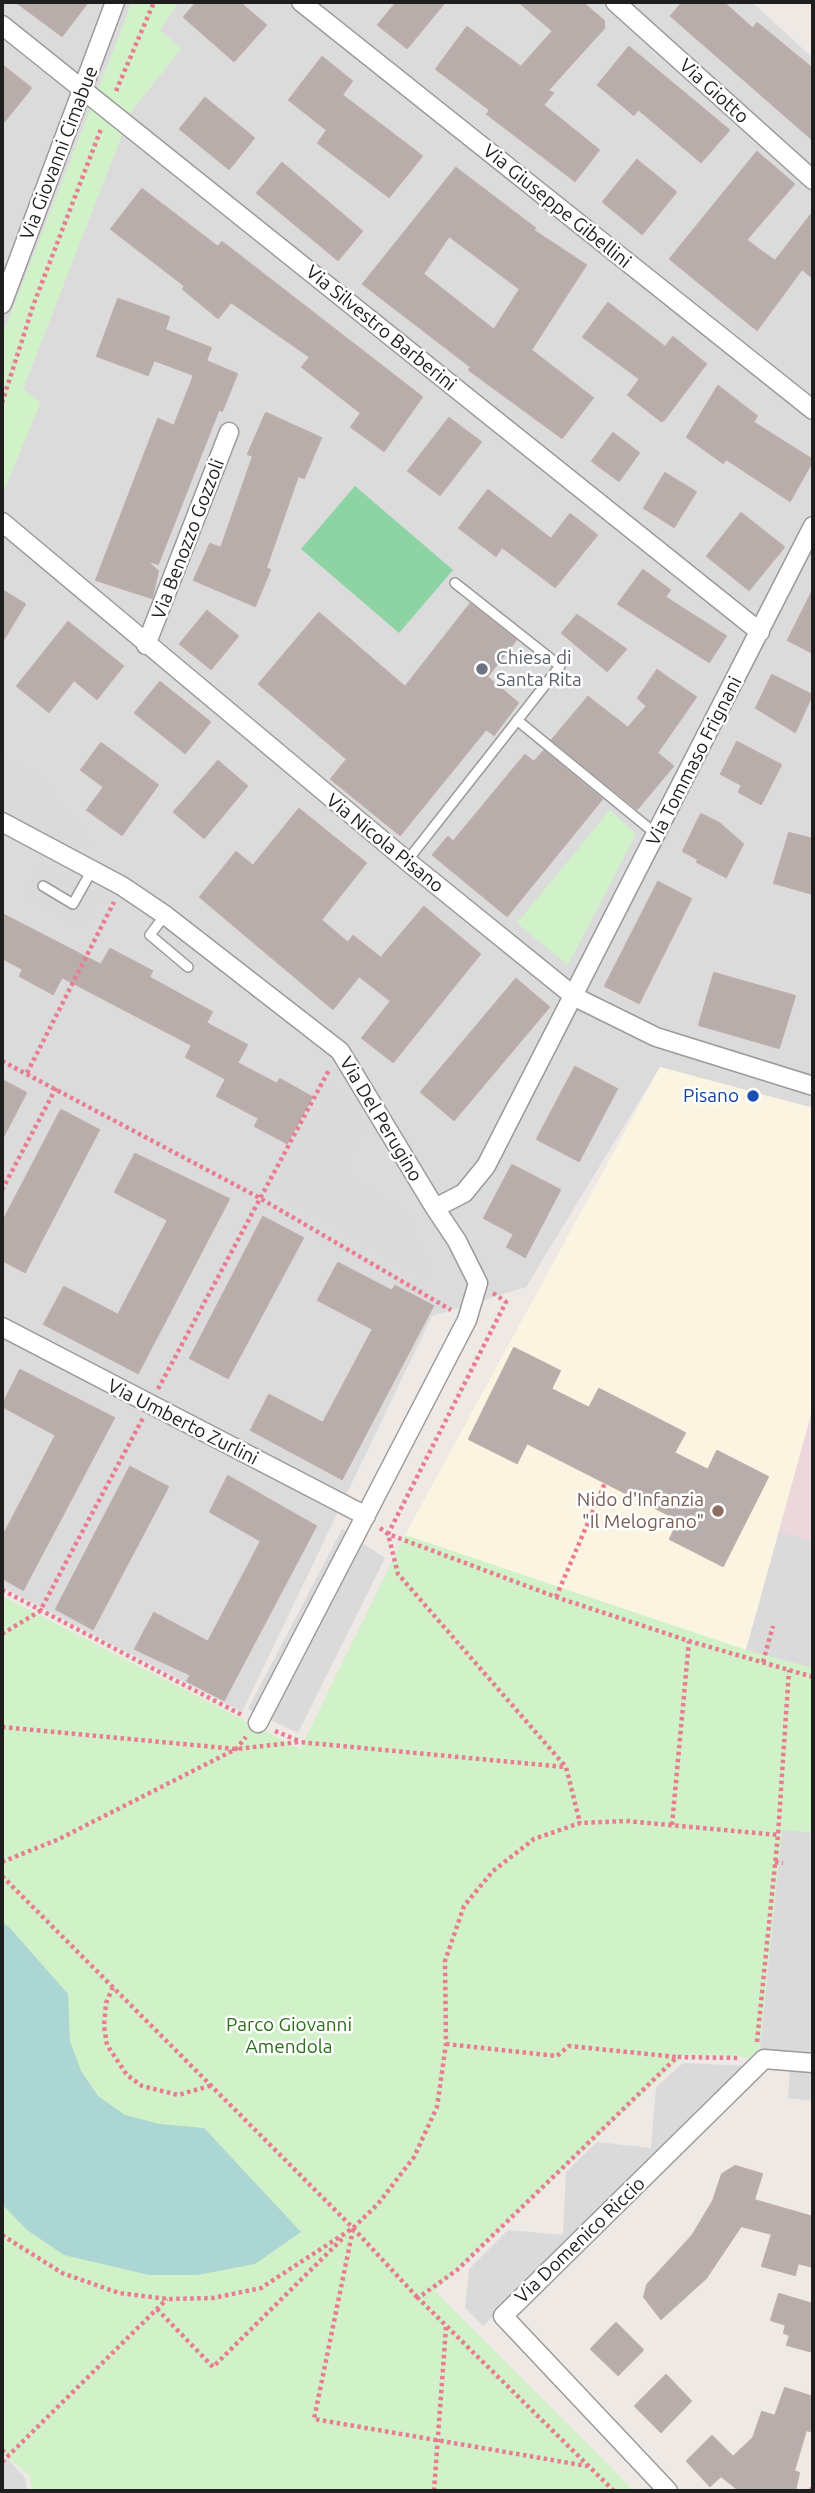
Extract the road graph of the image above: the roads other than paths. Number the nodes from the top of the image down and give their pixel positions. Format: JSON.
{"nodes":[{"id":1,"x":115,"y":2,"type":"edge"},
{"id":2,"x":301,"y":2,"type":"edge"},
{"id":3,"x":615,"y":2,"type":"edge"},
{"id":4,"x":2,"y":25,"type":"edge"},
{"id":5,"x":83,"y":89,"type":"junction"},
{"id":6,"x":813,"y":180,"type":"edge"},
{"id":7,"x":2,"y":304,"type":"edge"},
{"id":8,"x":813,"y":410,"type":"edge"},
{"id":9,"x":229,"y":432,"type":"dead end"},
{"id":10,"x":2,"y":522,"type":"edge"},
{"id":11,"x":813,"y":526,"type":"edge"},
{"id":12,"x":455,"y":583,"type":"dead end"},
{"id":13,"x":760,"y":632,"type":"junction"},
{"id":14,"x":146,"y":645,"type":"junction"},
{"id":15,"x":517,"y":720,"type":"junction"},
{"id":16,"x":2,"y":822,"type":"edge"},
{"id":17,"x":657,"y":835,"type":"junction"},
{"id":18,"x":407,"y":861,"type":"junction"},
{"id":19,"x":92,"y":870,"type":"junction"},
{"id":20,"x":43,"y":886,"type":"dead end"},
{"id":21,"x":165,"y":915,"type":"junction"},
{"id":22,"x":188,"y":967,"type":"dead end"},
{"id":23,"x":575,"y":997,"type":"junction"},
{"id":24,"x":813,"y":1086,"type":"edge"},
{"id":25,"x":435,"y":1208,"type":"junction"},
{"id":26,"x":2,"y":1327,"type":"edge"},
{"id":27,"x":366,"y":1516,"type":"junction"},
{"id":28,"x":258,"y":1723,"type":"road end"},
{"id":29,"x":813,"y":2063,"type":"edge"},
{"id":30,"x":668,"y":2491,"type":"edge"}],
"edges":[{"from":1,"to":5,"type":"street","name":"Via Giovanni Cimabue"},
{"from":2,"to":8,"type":"street","name":"Via Giuseppe Gibellini"},
{"from":3,"to":6,"type":"street","name":"Via Giotto"},
{"from":4,"to":5,"type":"street","name":"Via Silvestro Barberini"},
{"from":5,"to":7,"type":"street","name":"Via Giovanni Cimabue"},
{"from":5,"to":13,"type":"street","name":"Via Silvestro Barberini"},
{"from":9,"to":14,"type":"street","name":"Via Benozzo Gozzoli"},
{"from":10,"to":14,"type":"street","name":"Via Nicola Pisano"},
{"from":11,"to":13,"type":"street","name":"Via Tommaso Frignani"},
{"from":12,"to":15,"type":"lane"},
{"from":13,"to":17,"type":"street","name":"Via Tommaso Frignani"},
{"from":14,"to":18,"type":"street","name":"Via Nicola Pisano"},
{"from":15,"to":17,"type":"lane"},
{"from":15,"to":18,"type":"lane"},
{"from":16,"to":19,"type":"street","name":"Via Del Perugino"},
{"from":17,"to":23,"type":"street","name":"Via Tommaso Frignani"},
{"from":18,"to":23,"type":"street","name":"Via Nicola Pisano"},
{"from":19,"to":20,"type":"lane"},
{"from":19,"to":21,"type":"street","name":"Via Del Perugino"},
{"from":21,"to":22,"type":"lane"},
{"from":21,"to":25,"type":"street","name":"Via Del Perugino"},
{"from":23,"to":24,"type":"street","name":"Via Nicola Pisano"},
{"from":23,"to":25,"type":"street"},
{"from":25,"to":27,"type":"street"},
{"from":26,"to":27,"type":"street","name":"Via Umberto Zurlini"},
{"from":27,"to":28,"type":"street"},
{"from":29,"to":30,"type":"street","name":"Via Domenico Riccio"}]}
